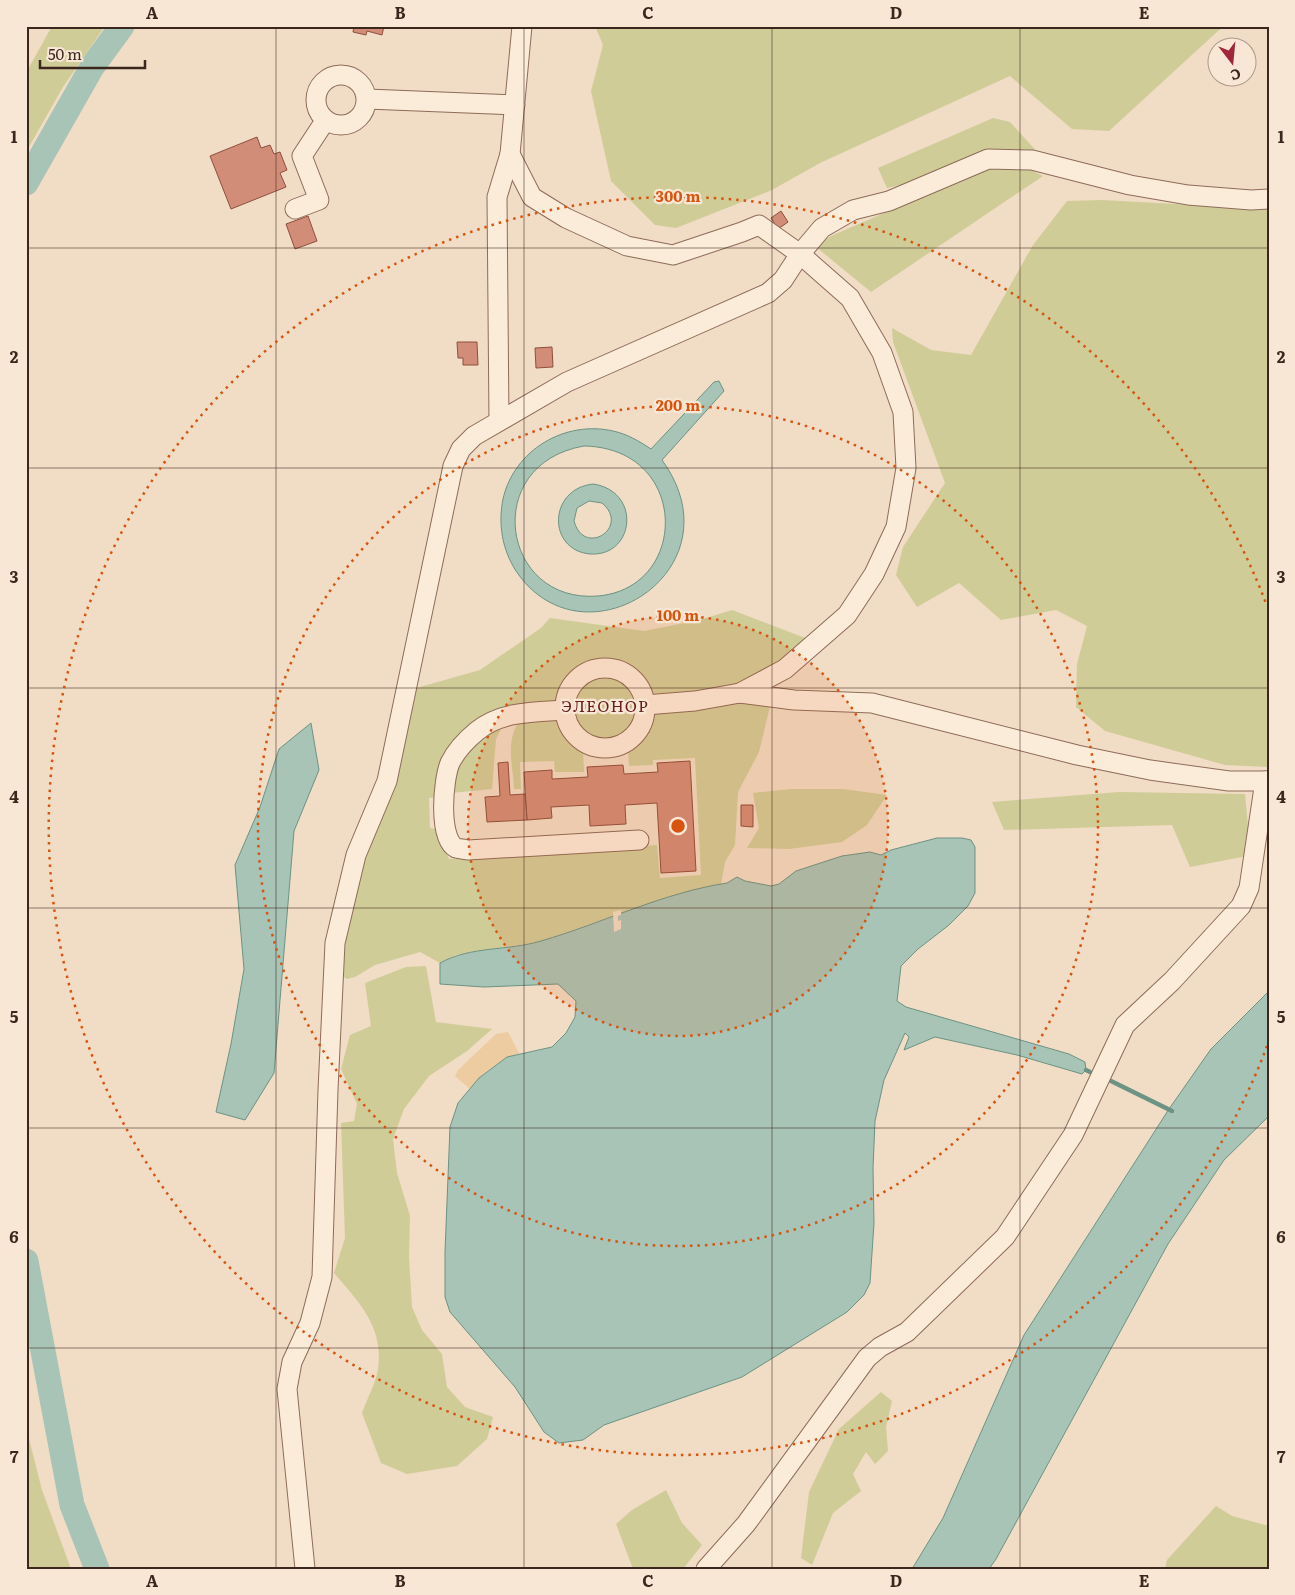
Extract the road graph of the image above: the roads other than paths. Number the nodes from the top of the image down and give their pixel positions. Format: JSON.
{"nodes":[{"id":1,"x":522,"y":26,"type":"edge"},
{"id":2,"x":367,"y":99,"type":"junction"},
{"id":3,"x":515,"y":106,"type":"junction"},
{"id":4,"x":325,"y":121,"type":"junction"},
{"id":5,"x":510,"y":154,"type":"junction"},
{"id":6,"x":1269,"y":199,"type":"edge"},
{"id":7,"x":295,"y":209,"type":"dead end"},
{"id":8,"x":800,"y":254,"type":"junction"},
{"id":9,"x":499,"y":421,"type":"junction"},
{"id":10,"x":740,"y":693,"type":"junction"},
{"id":11,"x":646,"y":705,"type":"junction"},
{"id":12,"x":565,"y":710,"type":"junction"},
{"id":13,"x":1267,"y":781,"type":"edge"},
{"id":14,"x":639,"y":840,"type":"dead end"},
{"id":15,"x":305,"y":1569,"type":"edge"},
{"id":16,"x":706,"y":1569,"type":"edge"}],
"edges":[{"from":1,"to":3,"type":"street"},
{"from":2,"to":3,"type":"street"},
{"from":2,"to":4,"type":"street"},
{"from":2,"to":4,"type":"street"},
{"from":3,"to":5,"type":"street"},
{"from":4,"to":7,"type":"street"},
{"from":5,"to":8,"type":"street"},
{"from":5,"to":9,"type":"street"},
{"from":6,"to":8,"type":"street"},
{"from":8,"to":9,"type":"street"},
{"from":8,"to":10,"type":"street"},
{"from":9,"to":15,"type":"street"},
{"from":10,"to":11,"type":"street"},
{"from":10,"to":13,"type":"street"},
{"from":11,"to":12,"type":"street"},
{"from":11,"to":12,"type":"street"},
{"from":12,"to":14,"type":"street"},
{"from":13,"to":16,"type":"street"}]}
